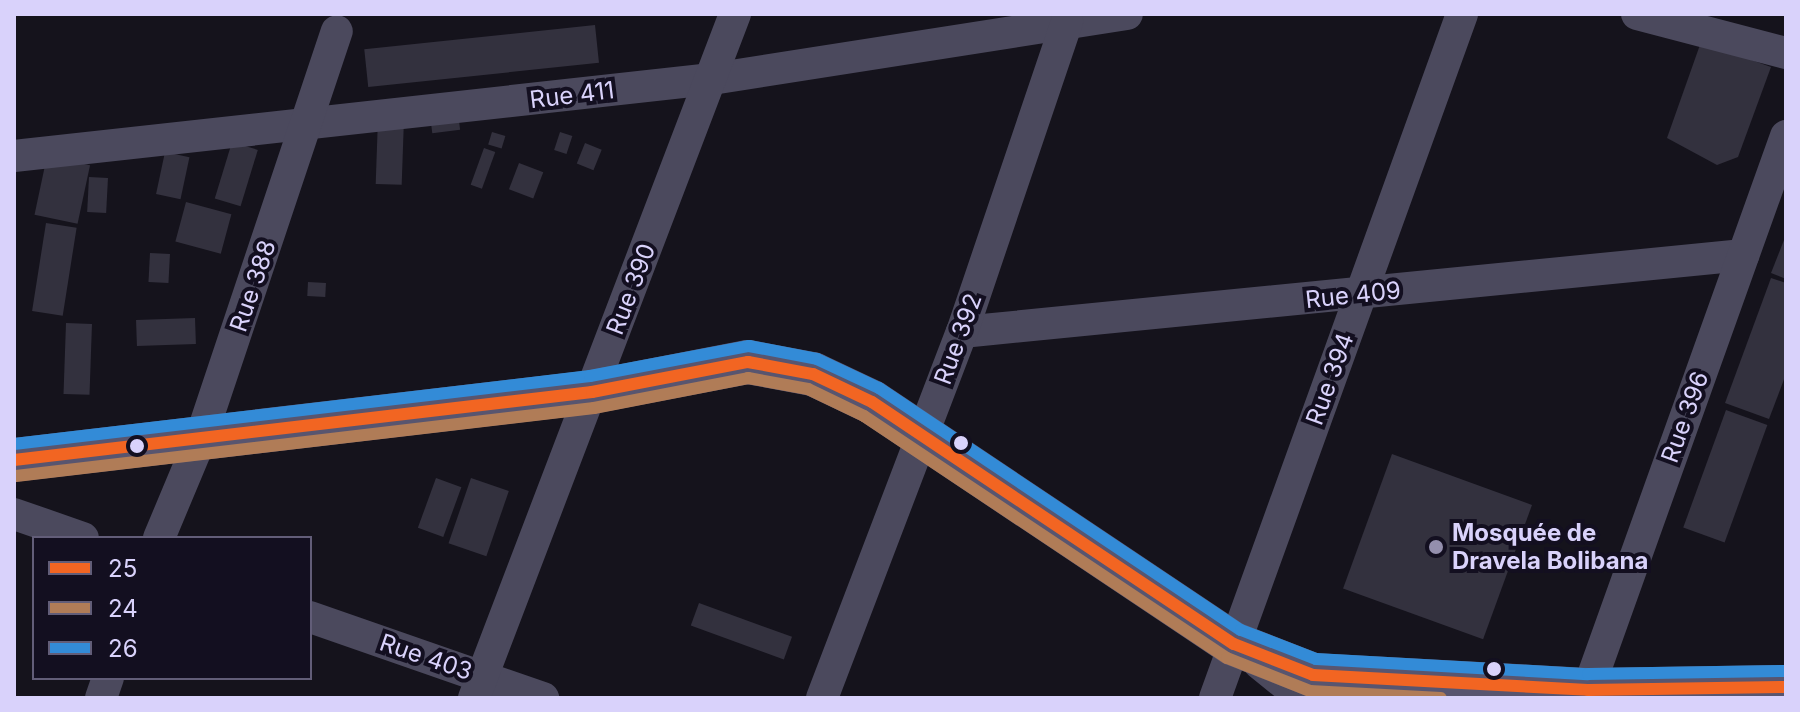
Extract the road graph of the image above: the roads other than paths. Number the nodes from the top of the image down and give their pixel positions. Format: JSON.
{"nodes":[{"id":1,"x":735,"y":14,"type":"edge"},
{"id":2,"x":1127,"y":14,"type":"edge"},
{"id":3,"x":1462,"y":14,"type":"edge"},
{"id":4,"x":1637,"y":14,"type":"edge"},
{"id":5,"x":1067,"y":21,"type":"junction"},
{"id":6,"x":337,"y":31,"type":"dead end"},
{"id":7,"x":1786,"y":53,"type":"edge"},
{"id":8,"x":712,"y":79,"type":"junction"},
{"id":9,"x":308,"y":126,"type":"junction"},
{"id":10,"x":1786,"y":136,"type":"edge"},
{"id":11,"x":14,"y":156,"type":"edge"},
{"id":12,"x":1743,"y":255,"type":"junction"},
{"id":13,"x":1361,"y":294,"type":"junction"},
{"id":14,"x":962,"y":332,"type":"junction"},
{"id":15,"x":592,"y":392,"type":"junction"},
{"id":16,"x":921,"y":437,"type":"junction"},
{"id":17,"x":200,"y":440,"type":"junction"},
{"id":18,"x":14,"y":460,"type":"edge"},
{"id":19,"x":14,"y":514,"type":"edge"},
{"id":20,"x":77,"y":536,"type":"edge"},
{"id":21,"x":160,"y":536,"type":"edge"},
{"id":22,"x":312,"y":618,"type":"edge"},
{"id":23,"x":1234,"y":644,"type":"junction"},
{"id":24,"x":478,"y":687,"type":"edge"},
{"id":25,"x":1786,"y":687,"type":"edge"},
{"id":26,"x":1586,"y":694,"type":"edge"},
{"id":27,"x":543,"y":698,"type":"edge"},
{"id":28,"x":822,"y":698,"type":"edge"},
{"id":29,"x":1215,"y":698,"type":"edge"},
{"id":30,"x":1302,"y":698,"type":"edge"}],
"edges":[{"from":1,"to":8,"type":"street","name":"Rue 390"},
{"from":2,"to":5,"type":"street","name":"Rue 411"},
{"from":3,"to":13,"type":"street","name":"Rue 394"},
{"from":4,"to":7,"type":"street"},
{"from":5,"to":8,"type":"street","name":"Rue 411"},
{"from":5,"to":14,"type":"street","name":"Rue 392"},
{"from":6,"to":9,"type":"street","name":"Rue 388"},
{"from":8,"to":9,"type":"street","name":"Rue 411"},
{"from":8,"to":15,"type":"street","name":"Rue 390"},
{"from":9,"to":11,"type":"street","name":"Rue 411"},
{"from":9,"to":17,"type":"street","name":"Rue 388"},
{"from":10,"to":12,"type":"street","name":"Rue 396"},
{"from":12,"to":13,"type":"street","name":"Rue 409"},
{"from":12,"to":26,"type":"street","name":"Rue 396"},
{"from":13,"to":14,"type":"street","name":"Rue 409"},
{"from":13,"to":23,"type":"street","name":"Rue 394"},
{"from":14,"to":16,"type":"street","name":"Rue 392"},
{"from":15,"to":16,"type":"main road"},
{"from":15,"to":17,"type":"main road"},
{"from":15,"to":24,"type":"street","name":"Rue 390"},
{"from":16,"to":23,"type":"main road"},
{"from":16,"to":28,"type":"street","name":"Rue 392"},
{"from":17,"to":18,"type":"main road"},
{"from":17,"to":21,"type":"street","name":"Rue 388"},
{"from":19,"to":20,"type":"street"},
{"from":22,"to":24,"type":"street","name":"Rue 403"},
{"from":23,"to":26,"type":"main road"},
{"from":23,"to":29,"type":"street","name":"Rue 394"},
{"from":23,"to":30,"type":"street"},
{"from":24,"to":27,"type":"street","name":"Rue 403"},
{"from":25,"to":26,"type":"main road"}]}
